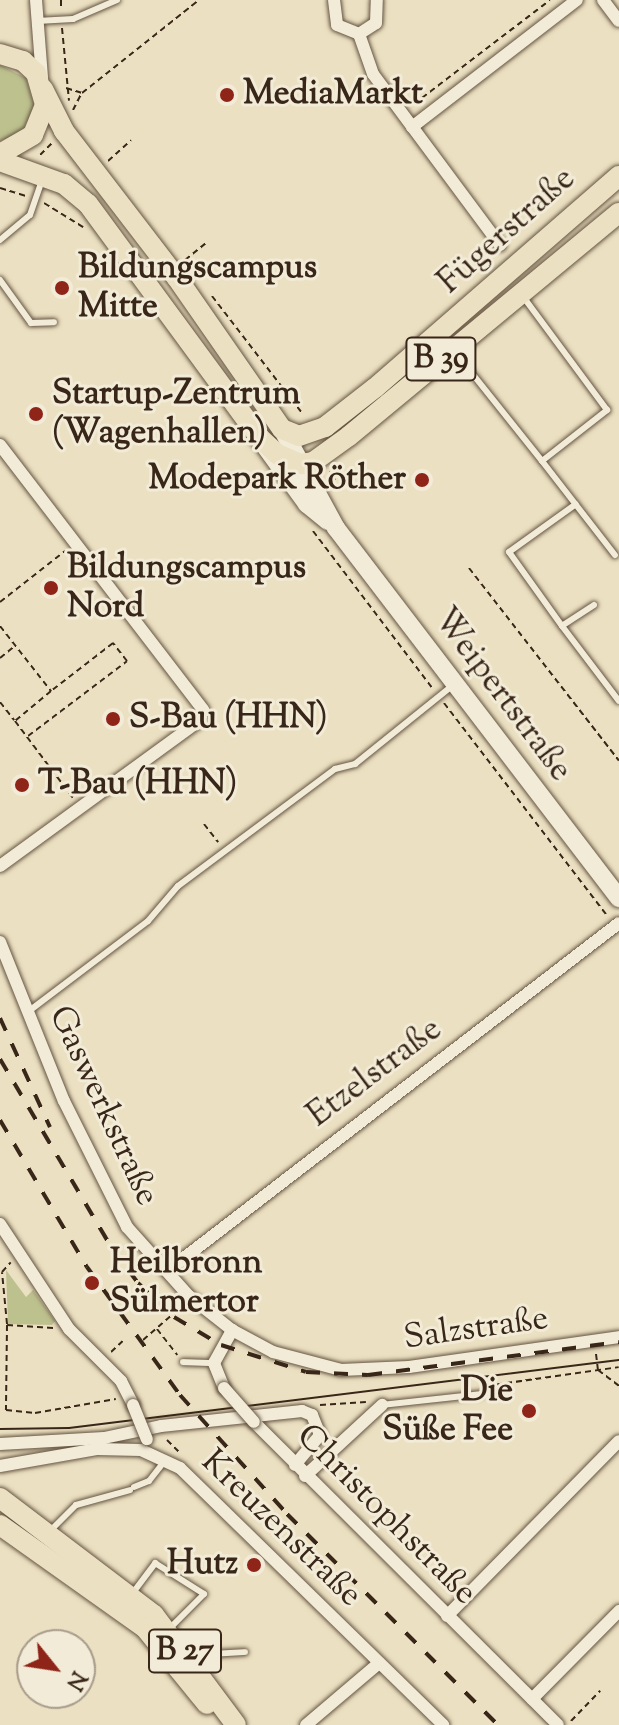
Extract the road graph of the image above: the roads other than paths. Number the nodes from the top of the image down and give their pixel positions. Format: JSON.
{"nodes":[{"id":1,"x":36,"y":0,"type":"edge"},
{"id":2,"x":117,"y":0,"type":"edge"},
{"id":3,"x":334,"y":0,"type":"edge"},
{"id":4,"x":377,"y":0,"type":"edge"},
{"id":5,"x":577,"y":0,"type":"edge"},
{"id":6,"x":603,"y":0,"type":"edge"},
{"id":7,"x":618,"y":18,"type":"edge"},
{"id":8,"x":36,"y":21,"type":"junction"},
{"id":9,"x":359,"y":34,"type":"junction"},
{"id":10,"x":0,"y":54,"type":"edge"},
{"id":11,"x":43,"y":89,"type":"junction"},
{"id":12,"x":412,"y":127,"type":"junction"},
{"id":13,"x":0,"y":154,"type":"edge"},
{"id":14,"x":0,"y":161,"type":"edge"},
{"id":15,"x":36,"y":172,"type":"junction"},
{"id":16,"x":619,"y":176,"type":"edge"},
{"id":17,"x":619,"y":213,"type":"edge"},
{"id":18,"x":0,"y":240,"type":"edge"},
{"id":19,"x":500,"y":245,"type":"dead end"},
{"id":20,"x":0,"y":280,"type":"edge"},
{"id":21,"x":520,"y":293,"type":"junction"},
{"id":22,"x":54,"y":322,"type":"dead end"},
{"id":23,"x":453,"y":349,"type":"junction"},
{"id":24,"x":282,"y":429,"type":"junction"},
{"id":25,"x":260,"y":438,"type":"junction"},
{"id":26,"x":0,"y":445,"type":"edge"},
{"id":27,"x":542,"y":461,"type":"junction"},
{"id":28,"x":301,"y":464,"type":"junction"},
{"id":29,"x":576,"y":504,"type":"junction"},
{"id":30,"x":336,"y":528,"type":"junction"},
{"id":31,"x":615,"y":555,"type":"dead end"},
{"id":32,"x":594,"y":605,"type":"dead end"},
{"id":33,"x":562,"y":626,"type":"junction"},
{"id":34,"x":446,"y":691,"type":"junction"},
{"id":35,"x":619,"y":701,"type":"edge"},
{"id":36,"x":0,"y":866,"type":"edge"},
{"id":37,"x":619,"y":898,"type":"edge"},
{"id":38,"x":617,"y":924,"type":"edge"},
{"id":39,"x":0,"y":942,"type":"edge"},
{"id":40,"x":28,"y":1012,"type":"junction"},
{"id":41,"x":0,"y":1224,"type":"edge"},
{"id":42,"x":167,"y":1271,"type":"junction"},
{"id":43,"x":232,"y":1330,"type":"junction"},
{"id":44,"x":619,"y":1337,"type":"edge"},
{"id":45,"x":183,"y":1362,"type":"road end"},
{"id":46,"x":214,"y":1363,"type":"junction"},
{"id":47,"x":341,"y":1370,"type":"joint"},
{"id":48,"x":481,"y":1394,"type":"dead end"},
{"id":49,"x":382,"y":1405,"type":"joint"},
{"id":50,"x":619,"y":1441,"type":"edge"},
{"id":51,"x":0,"y":1444,"type":"edge"},
{"id":52,"x":151,"y":1453,"type":"junction"},
{"id":53,"x":166,"y":1459,"type":"junction"},
{"id":54,"x":295,"y":1465,"type":"junction"},
{"id":55,"x":0,"y":1466,"type":"edge"},
{"id":56,"x":305,"y":1476,"type":"junction"},
{"id":57,"x":0,"y":1498,"type":"edge"},
{"id":58,"x":0,"y":1525,"type":"edge"},
{"id":59,"x":48,"y":1533,"type":"junction"},
{"id":60,"x":131,"y":1595,"type":"junction"},
{"id":61,"x":619,"y":1611,"type":"edge"},
{"id":62,"x":447,"y":1616,"type":"junction"},
{"id":63,"x":168,"y":1630,"type":"junction"},
{"id":64,"x":245,"y":1652,"type":"dead end"},
{"id":65,"x":188,"y":1655,"type":"junction"},
{"id":66,"x":379,"y":1663,"type":"junction"},
{"id":67,"x":532,"y":1699,"type":"junction"},
{"id":68,"x":220,"y":1725,"type":"edge"},
{"id":69,"x":236,"y":1725,"type":"edge"},
{"id":70,"x":306,"y":1725,"type":"edge"},
{"id":71,"x":443,"y":1725,"type":"edge"},
{"id":72,"x":558,"y":1725,"type":"edge"}],
"edges":[{"from":1,"to":8,"type":"street"},
{"from":2,"to":8,"type":"lane"},
{"from":3,"to":9,"type":"street"},
{"from":4,"to":9,"type":"street"},
{"from":5,"to":12,"type":"street"},
{"from":6,"to":7,"type":"street"},
{"from":8,"to":11,"type":"street"},
{"from":9,"to":12,"type":"street"},
{"from":10,"to":11,"type":"main road","name":"Weipertstraße"},
{"from":11,"to":13,"type":"main road"},
{"from":11,"to":24,"type":"main road","name":"Weipertstraße"},
{"from":12,"to":19,"type":"street"},
{"from":14,"to":15,"type":"main road","name":"Weipertstraße"},
{"from":15,"to":18,"type":"lane"},
{"from":15,"to":25,"type":"main road","name":"Weipertstraße"},
{"from":16,"to":24,"type":"main road","name":"Fügerstraße","number":"B 39"},
{"from":17,"to":21,"type":"main road","name":"Fügerstraße","number":"B 39"},
{"from":20,"to":22,"type":"lane"},
{"from":21,"to":23,"type":"main road","name":"Fügerstraße","number":"B 39"},
{"from":21,"to":27,"type":"lane"},
{"from":23,"to":27,"type":"lane"},
{"from":23,"to":28,"type":"main road","name":"Fügerstraße","number":"B 39"},
{"from":24,"to":28,"type":"main road","name":"Weipertstraße"},
{"from":25,"to":28,"type":"main road"},
{"from":25,"to":30,"type":"main road","name":"Weipertstraße"},
{"from":26,"to":36,"type":"street"},
{"from":27,"to":29,"type":"lane"},
{"from":28,"to":30,"type":"main road","name":"Weipertstraße"},
{"from":29,"to":31,"type":"lane"},
{"from":29,"to":33,"type":"lane"},
{"from":30,"to":34,"type":"main road","name":"Weipertstraße"},
{"from":32,"to":33,"type":"lane"},
{"from":33,"to":35,"type":"lane"},
{"from":34,"to":37,"type":"main road","name":"Weipertstraße"},
{"from":34,"to":40,"type":"lane"},
{"from":38,"to":42,"type":"street","name":"Etzelstraße"},
{"from":39,"to":40,"type":"street","name":"Gaswerkstraße"},
{"from":40,"to":42,"type":"street","name":"Gaswerkstraße"},
{"from":41,"to":52,"type":"street","bridge":true},
{"from":42,"to":43,"type":"street","name":"Gaswerkstraße"},
{"from":43,"to":46,"type":"street"},
{"from":43,"to":47,"type":"street","name":"Gaswerkstraße"},
{"from":44,"to":47,"type":"street","name":"Salzstraße"},
{"from":45,"to":46,"type":"lane"},
{"from":46,"to":54,"type":"street","name":"Christophstraße","bridge":true},
{"from":48,"to":49,"type":"lane"},
{"from":49,"to":56,"type":"street"},
{"from":50,"to":62,"type":"street"},
{"from":51,"to":54,"type":"street"},
{"from":52,"to":53,"type":"street","name":"Kreuzenstraße"},
{"from":52,"to":55,"type":"street","name":"Kreuzenstraße"},
{"from":53,"to":59,"type":"lane"},
{"from":53,"to":66,"type":"street","name":"Kreuzenstraße"},
{"from":54,"to":56,"type":"street","name":"Christophstraße"},
{"from":56,"to":62,"type":"street","name":"Christophstraße"},
{"from":57,"to":59,"type":"main road","number":"B 27"},
{"from":58,"to":68,"type":"main road","number":"B 27"},
{"from":59,"to":60,"type":"main road","number":"B 27"},
{"from":60,"to":63,"type":"main road","number":"B 27"},
{"from":60,"to":63,"type":"lane"},
{"from":61,"to":67,"type":"street"},
{"from":62,"to":67,"type":"street","name":"Christophstraße"},
{"from":63,"to":65,"type":"main road","number":"B 27"},
{"from":64,"to":65,"type":"lane"},
{"from":65,"to":69,"type":"main road","number":"B 27"},
{"from":66,"to":70,"type":"street"},
{"from":66,"to":71,"type":"street","name":"Kreuzenstraße"},
{"from":67,"to":72,"type":"street","name":"Christophstraße"}]}
